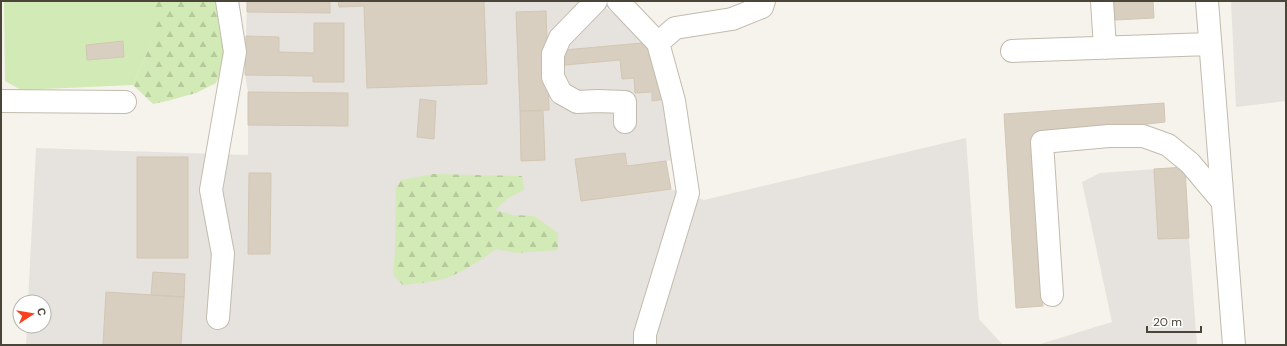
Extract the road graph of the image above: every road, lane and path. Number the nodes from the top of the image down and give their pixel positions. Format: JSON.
{"nodes":[{"id":1,"x":227,"y":1,"type":"edge"},
{"id":2,"x":596,"y":1,"type":"edge"},
{"id":3,"x":618,"y":1,"type":"edge"},
{"id":4,"x":764,"y":1,"type":"edge"},
{"id":5,"x":1102,"y":1,"type":"edge"},
{"id":6,"x":1207,"y":1,"type":"edge"},
{"id":7,"x":658,"y":43,"type":"junction"},
{"id":8,"x":1210,"y":44,"type":"junction"},
{"id":9,"x":1105,"y":48,"type":"junction"},
{"id":10,"x":1012,"y":51,"type":"dead end"},
{"id":11,"x":1,"y":101,"type":"edge"},
{"id":12,"x":125,"y":102,"type":"dead end"},
{"id":13,"x":625,"y":122,"type":"dead end"},
{"id":14,"x":1222,"y":201,"type":"junction"},
{"id":15,"x":1052,"y":295,"type":"dead end"},
{"id":16,"x":218,"y":318,"type":"dead end"},
{"id":17,"x":645,"y":345,"type":"edge"},
{"id":18,"x":1234,"y":345,"type":"edge"}],
"edges":[{"from":1,"to":16,"type":"street"},
{"from":2,"to":13,"type":"street"},
{"from":3,"to":7,"type":"street"},
{"from":4,"to":7,"type":"street"},
{"from":5,"to":9,"type":"street"},
{"from":6,"to":8,"type":"street"},
{"from":7,"to":17,"type":"street"},
{"from":8,"to":9,"type":"street"},
{"from":8,"to":14,"type":"street"},
{"from":9,"to":10,"type":"street"},
{"from":11,"to":12,"type":"street"},
{"from":14,"to":15,"type":"street"},
{"from":14,"to":18,"type":"street"}]}
